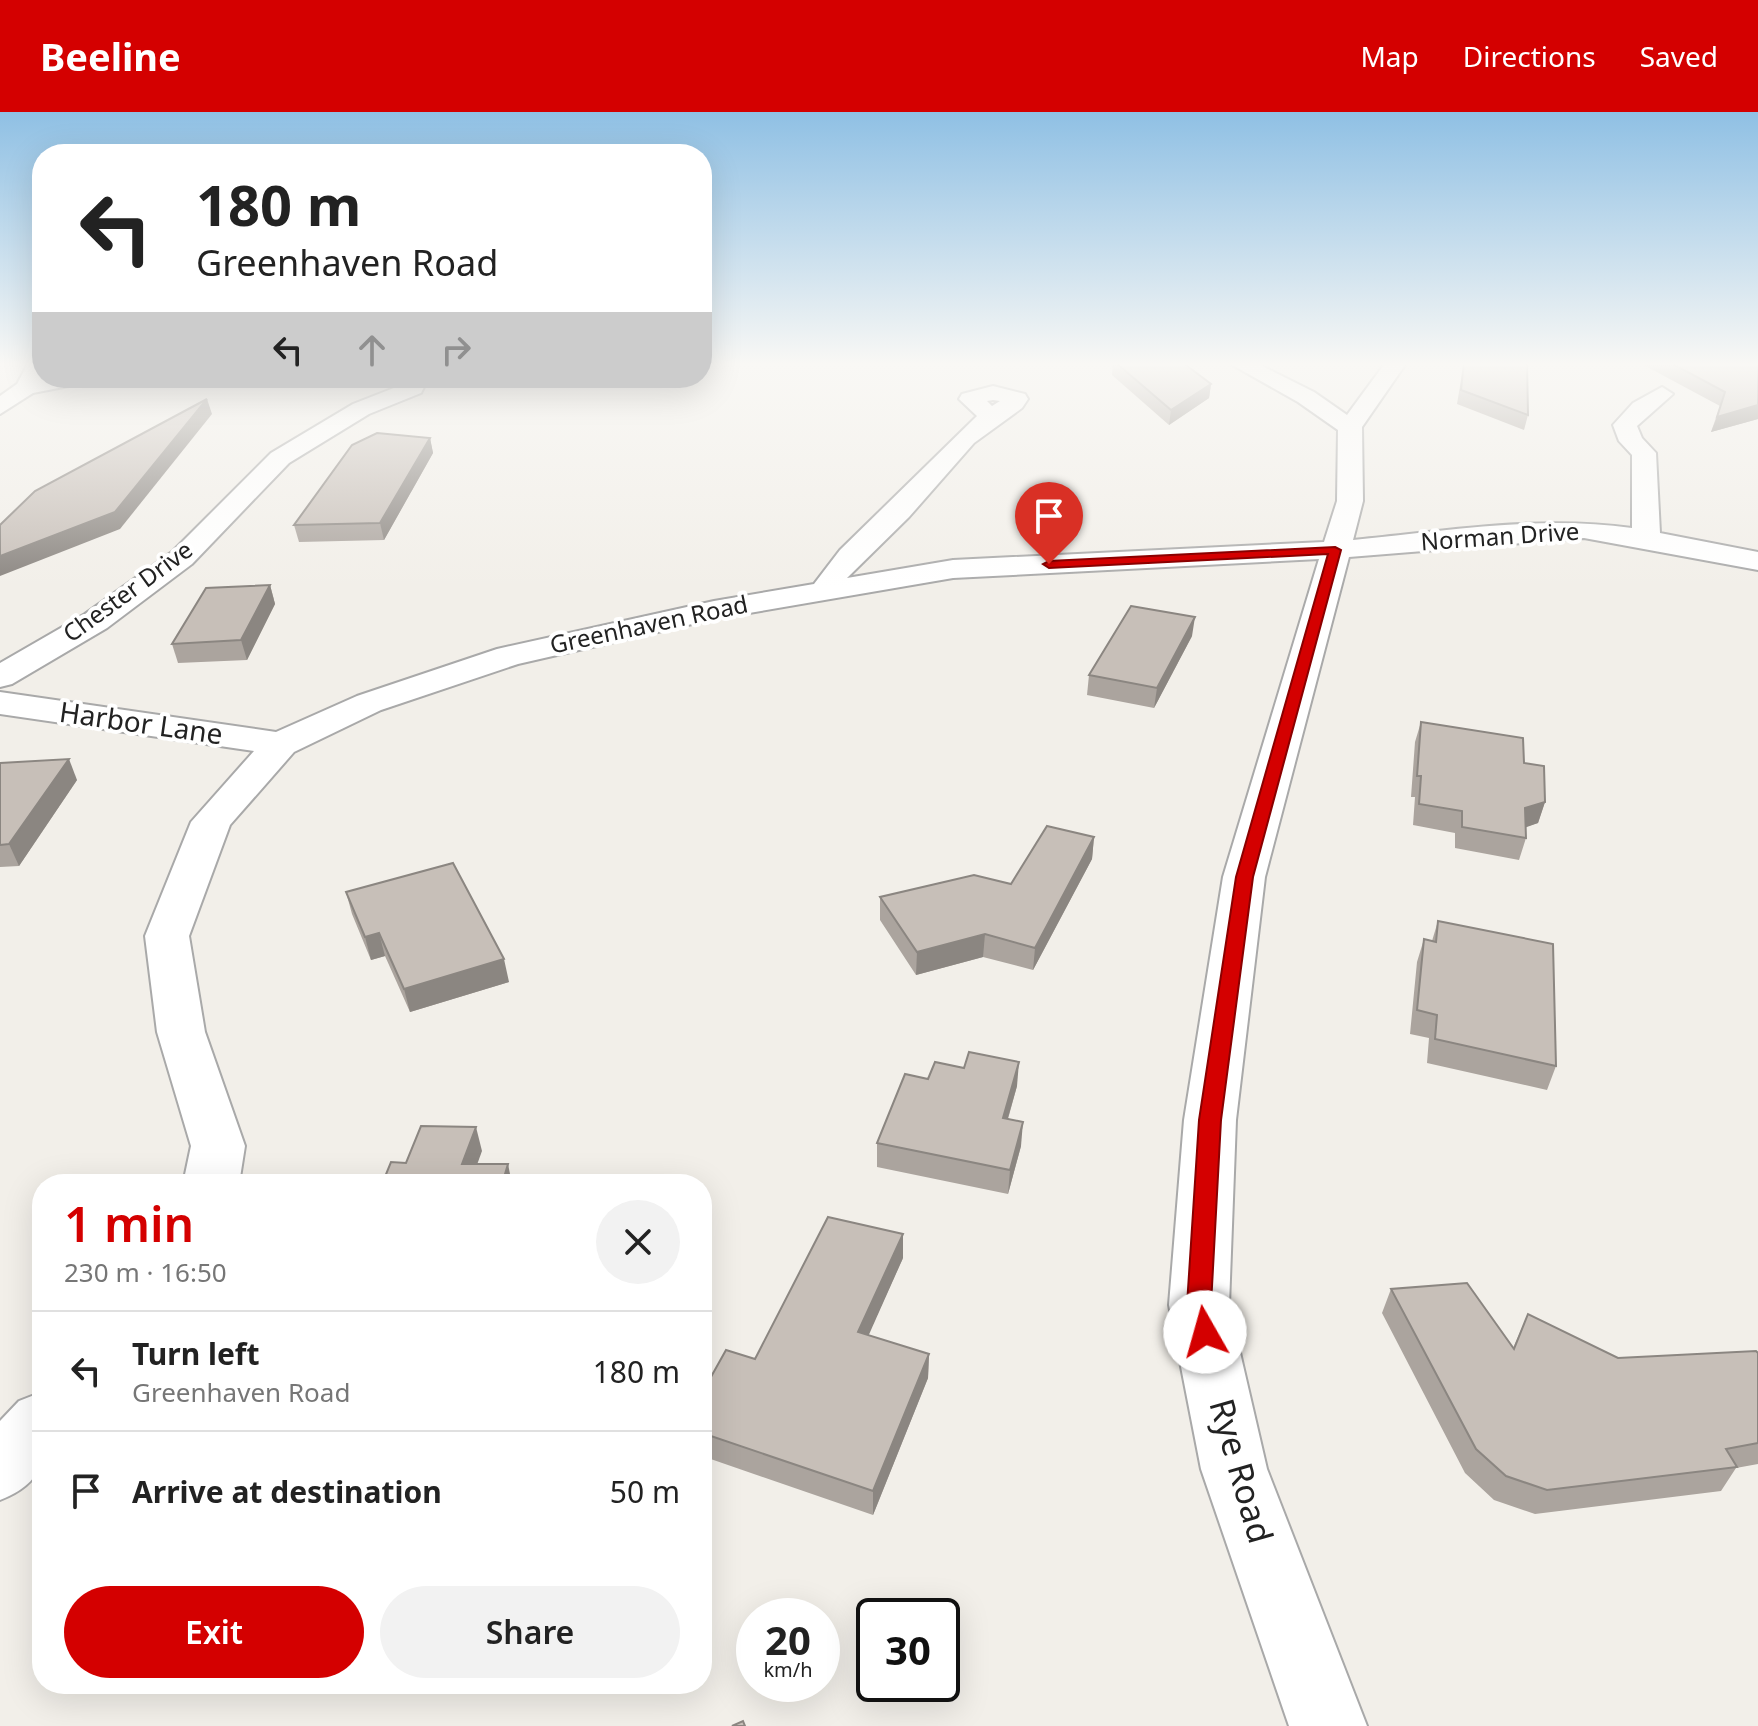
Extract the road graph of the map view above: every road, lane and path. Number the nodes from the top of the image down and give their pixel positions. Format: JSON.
{"nodes":[{"id":1,"x":306,"y":437,"type":"edge"},
{"id":2,"x":965,"y":437,"type":"edge"},
{"id":3,"x":1350,"y":437,"type":"edge"},
{"id":4,"x":1630,"y":437,"type":"edge"},
{"id":5,"x":1647,"y":539,"type":"junction"},
{"id":6,"x":1335,"y":550,"type":"junction"},
{"id":7,"x":1758,"y":561,"type":"edge"},
{"id":8,"x":824,"y":591,"type":"junction"},
{"id":9,"x":0,"y":677,"type":"edge"},
{"id":10,"x":0,"y":703,"type":"edge"},
{"id":11,"x":281,"y":744,"type":"junction"},
{"id":12,"x":213,"y":1174,"type":"edge"},
{"id":13,"x":32,"y":1432,"type":"edge"},
{"id":14,"x":0,"y":1469,"type":"edge"},
{"id":15,"x":1328,"y":1726,"type":"edge"}],
"edges":[{"from":1,"to":9,"type":"street","name":"Chester Drive"},
{"from":2,"to":8,"type":"street"},
{"from":3,"to":6,"type":"street"},
{"from":4,"to":5,"type":"street"},
{"from":5,"to":6,"type":"street","name":"Norman Drive"},
{"from":5,"to":7,"type":"street","name":"Norman Drive"},
{"from":6,"to":8,"type":"street","name":"Greenhaven Road"},
{"from":6,"to":15,"type":"street","name":"Rye Road"},
{"from":8,"to":11,"type":"street","name":"Greenhaven Road"},
{"from":10,"to":11,"type":"street","name":"Harbor Lane"},
{"from":11,"to":12,"type":"street","name":"Greenhaven Road"},
{"from":13,"to":14,"type":"street"}]}
